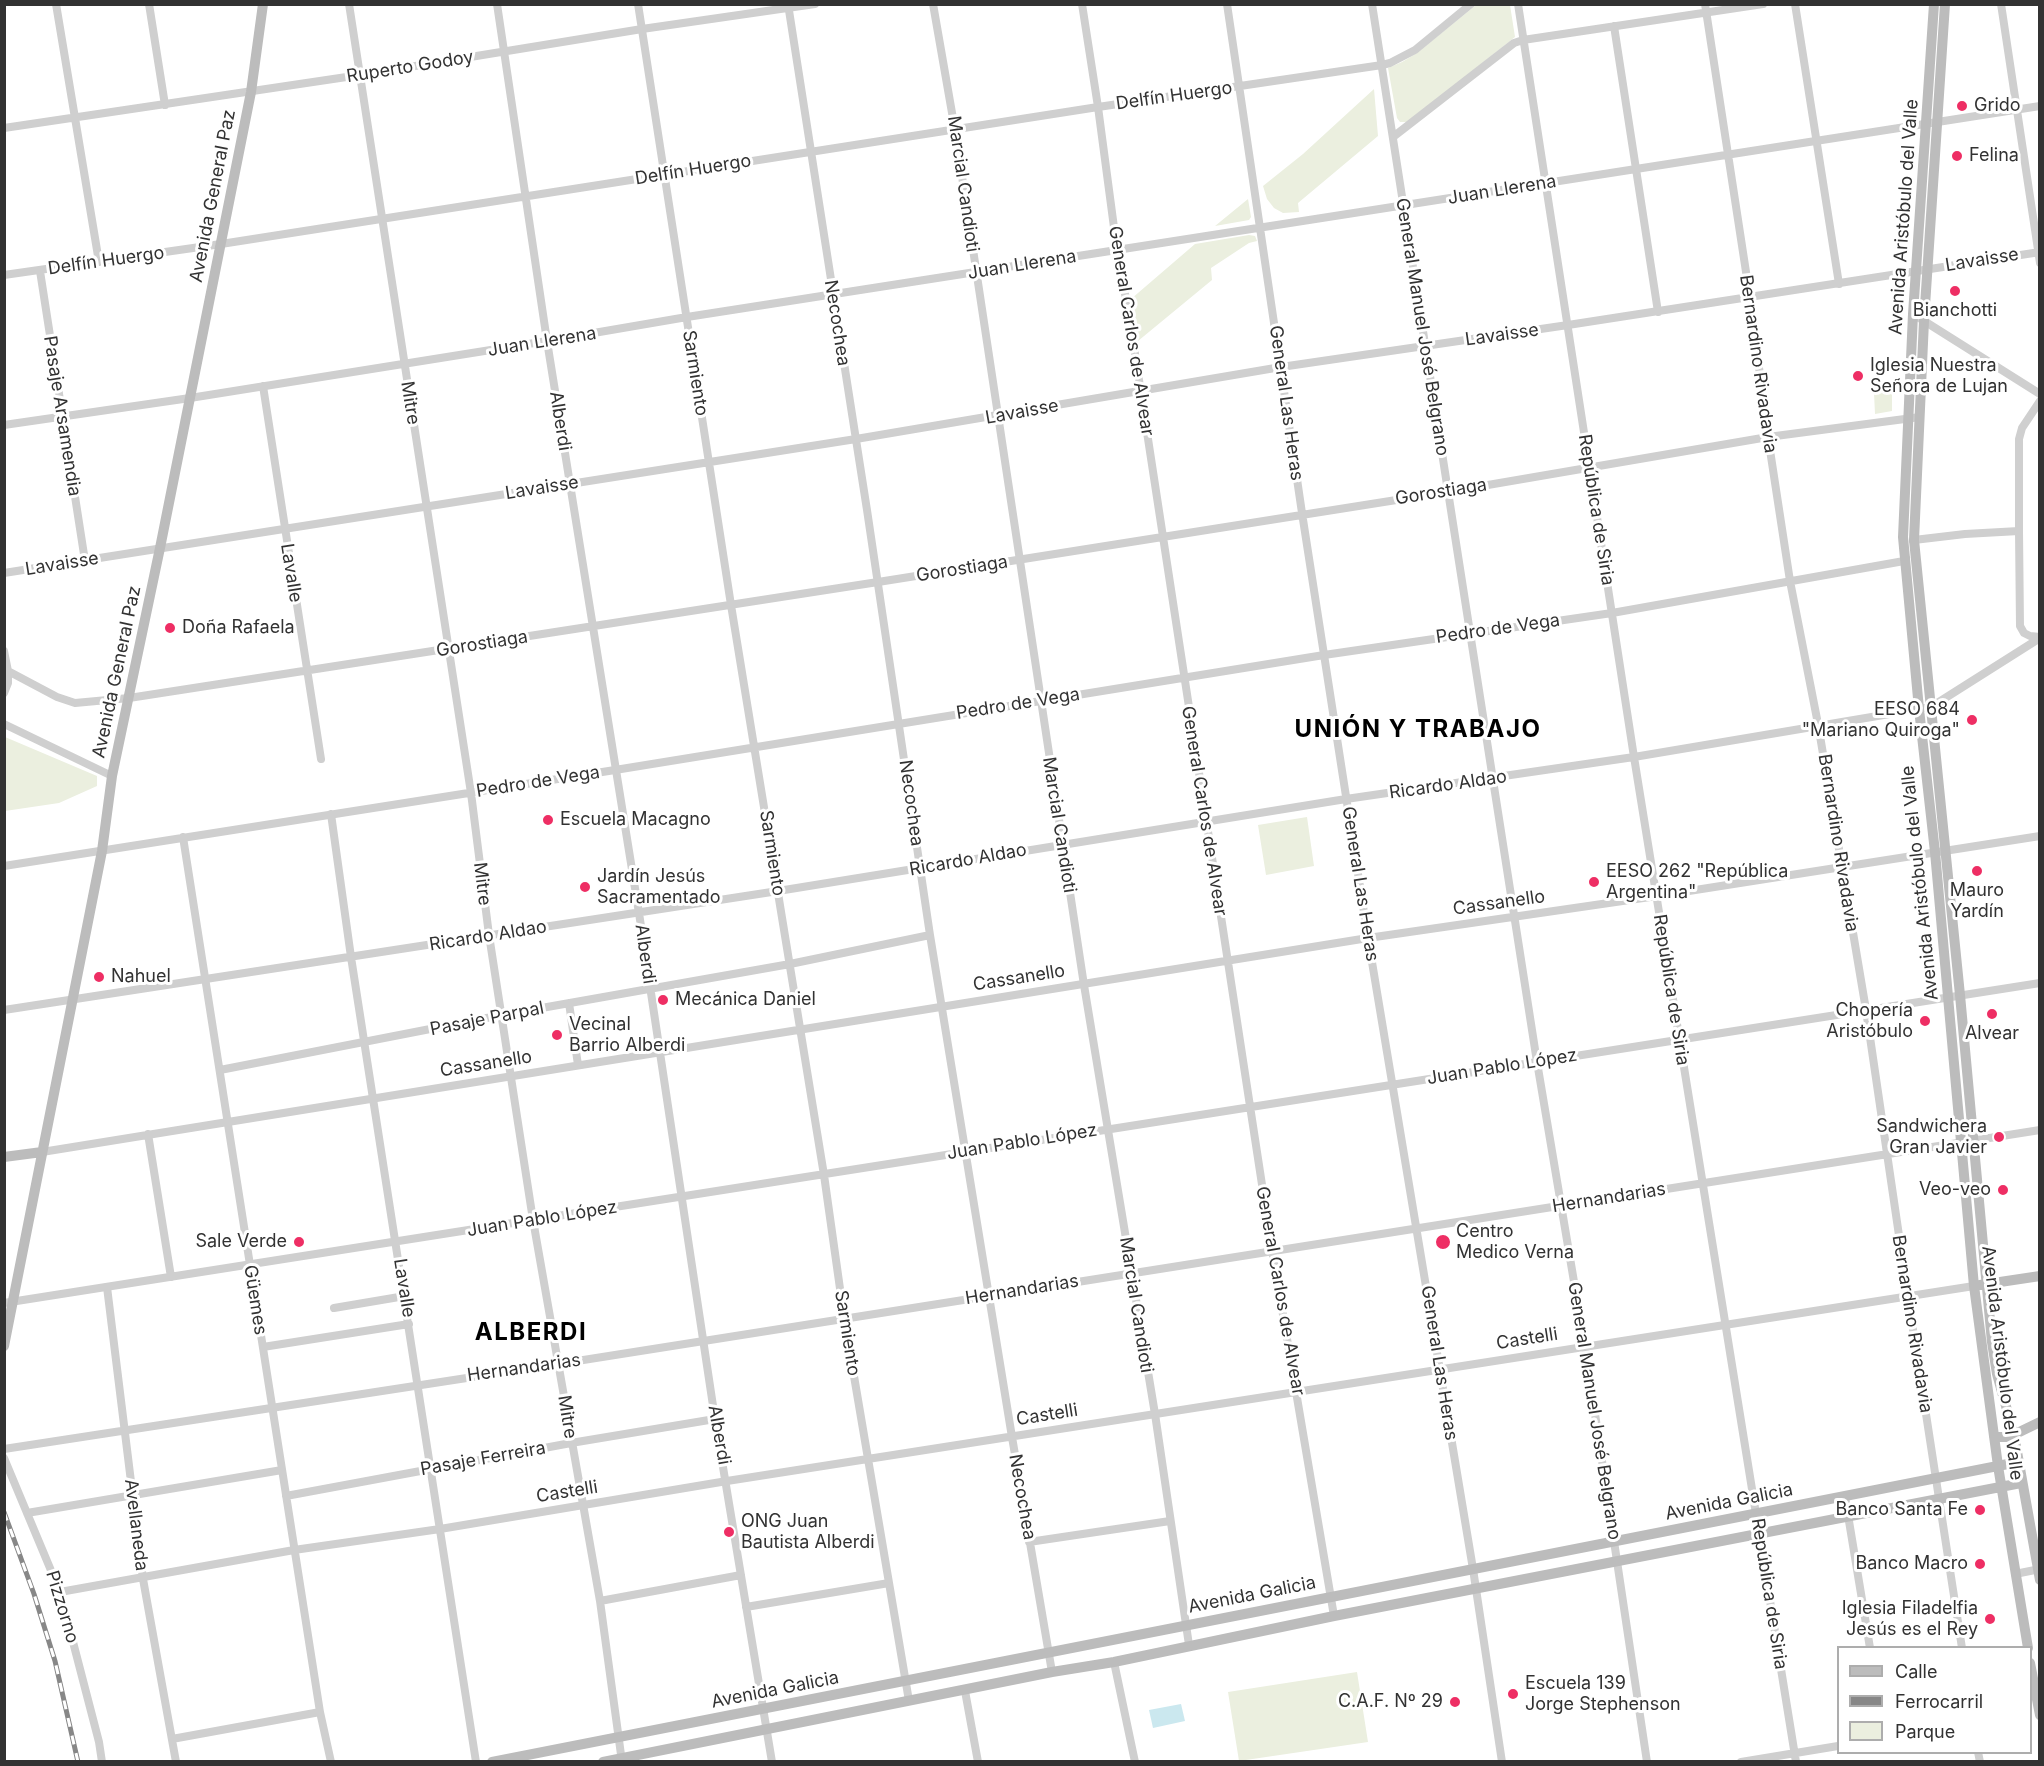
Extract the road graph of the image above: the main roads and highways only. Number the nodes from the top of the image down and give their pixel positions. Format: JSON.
{"nodes":[{"id":1,"x":263,"y":4,"type":"edge"},
{"id":2,"x":1934,"y":4,"type":"edge"},
{"id":3,"x":1945,"y":4,"type":"edge"},
{"id":4,"x":1940,"y":852,"type":"junction"},
{"id":5,"x":42,"y":1152,"type":"junction"},
{"id":6,"x":4,"y":1157,"type":"edge"},
{"id":7,"x":2040,"y":1276,"type":"edge"},
{"id":8,"x":1979,"y":1286,"type":"junction"},
{"id":9,"x":9,"y":1303,"type":"edge"},
{"id":10,"x":4,"y":1346,"type":"edge"},
{"id":11,"x":2040,"y":1422,"type":"edge"},
{"id":12,"x":2013,"y":1435,"type":"junction"},
{"id":13,"x":1994,"y":1437,"type":"junction"},
{"id":14,"x":2018,"y":1462,"type":"junction"},
{"id":15,"x":1998,"y":1466,"type":"junction"},
{"id":16,"x":2021,"y":1484,"type":"junction"},
{"id":17,"x":2002,"y":1487,"type":"junction"},
{"id":18,"x":2039,"y":1573,"type":"edge"},
{"id":19,"x":2028,"y":1646,"type":"edge"},
{"id":20,"x":2032,"y":1669,"type":"edge"},
{"id":21,"x":2040,"y":1714,"type":"edge"},
{"id":22,"x":622,"y":1760,"type":"edge"},
{"id":23,"x":492,"y":1761,"type":"edge"},
{"id":24,"x":603,"y":1761,"type":"edge"}],
"edges":[{"from":1,"to":5,"type":"main road","name":"Avenida General Paz"},
{"from":2,"to":4,"type":"main road","name":"Avenida Aristóbulo del Valle"},
{"from":3,"to":4,"type":"main road","name":"Avenida Aristóbulo del Valle"},
{"from":4,"to":8,"type":"main road","name":"Avenida Aristóbulo del Valle"},
{"from":4,"to":8,"type":"main road","name":"Avenida Aristóbulo del Valle"},
{"from":5,"to":6,"type":"main road","name":"Cassanello"},
{"from":5,"to":9,"type":"main road","name":"Avenida General Paz"},
{"from":7,"to":8,"type":"main road","name":"Castelli"},
{"from":8,"to":12,"type":"main road","name":"Avenida Aristóbulo del Valle"},
{"from":8,"to":13,"type":"main road","name":"Avenida Aristóbulo del Valle"},
{"from":9,"to":10,"type":"main road","name":"Avenida General Paz"},
{"from":11,"to":12,"type":"main road"},
{"from":12,"to":13,"type":"main road"},
{"from":12,"to":14,"type":"main road","name":"Avenida Aristóbulo del Valle"},
{"from":13,"to":15,"type":"main road","name":"Avenida Aristóbulo del Valle"},
{"from":14,"to":15,"type":"main road","name":"Avenida Galicia"},
{"from":14,"to":16,"type":"main road","name":"Avenida Aristóbulo del Valle"},
{"from":15,"to":17,"type":"main road","name":"Avenida Aristóbulo del Valle"},
{"from":15,"to":23,"type":"main road","name":"Avenida Galicia"},
{"from":16,"to":17,"type":"main road","name":"Avenida Galicia"},
{"from":16,"to":18,"type":"main road","name":"Avenida Aristóbulo del Valle"},
{"from":17,"to":19,"type":"main road","name":"Avenida Aristóbulo del Valle"},
{"from":17,"to":22,"type":"main road","name":"Avenida Galicia"},
{"from":20,"to":21,"type":"main road"},
{"from":22,"to":24,"type":"main road","name":"Avenida Galicia"}]}
